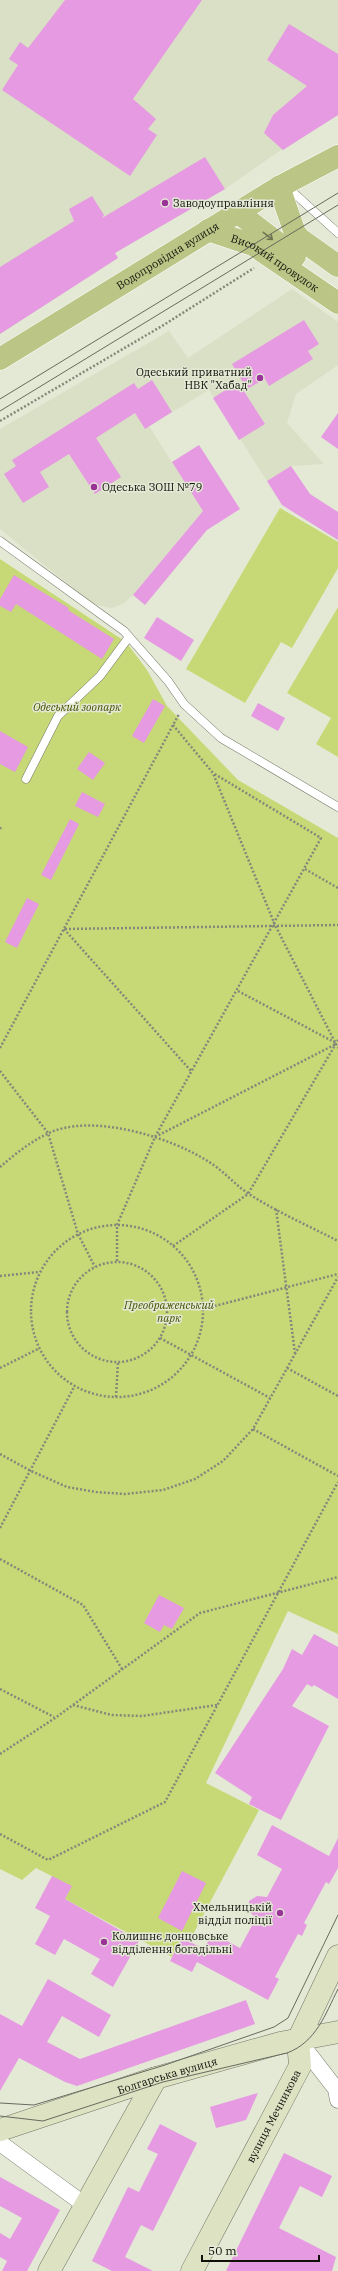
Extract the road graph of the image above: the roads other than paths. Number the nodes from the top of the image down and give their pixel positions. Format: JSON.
{"nodes":[{"id":1,"x":338,"y":156,"type":"edge"},
{"id":2,"x":281,"y":185,"type":"junction"},
{"id":3,"x":238,"y":212,"type":"junction"},
{"id":4,"x":208,"y":230,"type":"junction"},
{"id":5,"x":338,"y":232,"type":"edge"},
{"id":6,"x":338,"y":266,"type":"edge"},
{"id":7,"x":338,"y":286,"type":"edge"},
{"id":8,"x":338,"y":303,"type":"edge"},
{"id":9,"x":0,"y":359,"type":"edge"},
{"id":10,"x":0,"y":541,"type":"edge"},
{"id":11,"x":129,"y":637,"type":"junction"},
{"id":12,"x":26,"y":779,"type":"dead end"},
{"id":13,"x":338,"y":807,"type":"edge"},
{"id":14,"x":338,"y":1956,"type":"edge"},
{"id":15,"x":338,"y":2032,"type":"edge"},
{"id":16,"x":298,"y":2040,"type":"junction"},
{"id":17,"x":156,"y":2078,"type":"junction"},
{"id":18,"x":338,"y":2100,"type":"edge"},
{"id":19,"x":0,"y":2130,"type":"edge"},
{"id":20,"x":0,"y":2143,"type":"edge"},
{"id":21,"x":85,"y":2205,"type":"junction"},
{"id":22,"x":49,"y":2271,"type":"edge"},
{"id":23,"x":192,"y":2271,"type":"edge"}],
"edges":[{"from":1,"to":2,"type":"main road","name":"Водопровідна вулиця"},
{"from":2,"to":3,"type":"main road","name":"Водопровідна вулиця"},
{"from":2,"to":5,"type":"lane"},
{"from":2,"to":6,"type":"main road"},
{"from":3,"to":4,"type":"main road","name":"Водопровідна вулиця"},
{"from":3,"to":7,"type":"main road","name":"Високий провулок","one_way":true},
{"from":4,"to":8,"type":"main road","name":"Високий провулок"},
{"from":4,"to":9,"type":"main road","name":"Водопровідна вулиця"},
{"from":10,"to":11,"type":"lane"},
{"from":11,"to":12,"type":"lane"},
{"from":11,"to":13,"type":"lane"},
{"from":14,"to":16,"type":"street","name":"вулиця Мечникова"},
{"from":15,"to":16,"type":"street","name":"Болгарська вулиця"},
{"from":16,"to":17,"type":"street","name":"Болгарська вулиця"},
{"from":16,"to":18,"type":"street"},
{"from":16,"to":23,"type":"street","name":"вулиця Мечникова"},
{"from":17,"to":19,"type":"street","name":"Болгарська вулиця"},
{"from":17,"to":21,"type":"street"},
{"from":20,"to":21,"type":"street"},
{"from":21,"to":22,"type":"street"}]}
